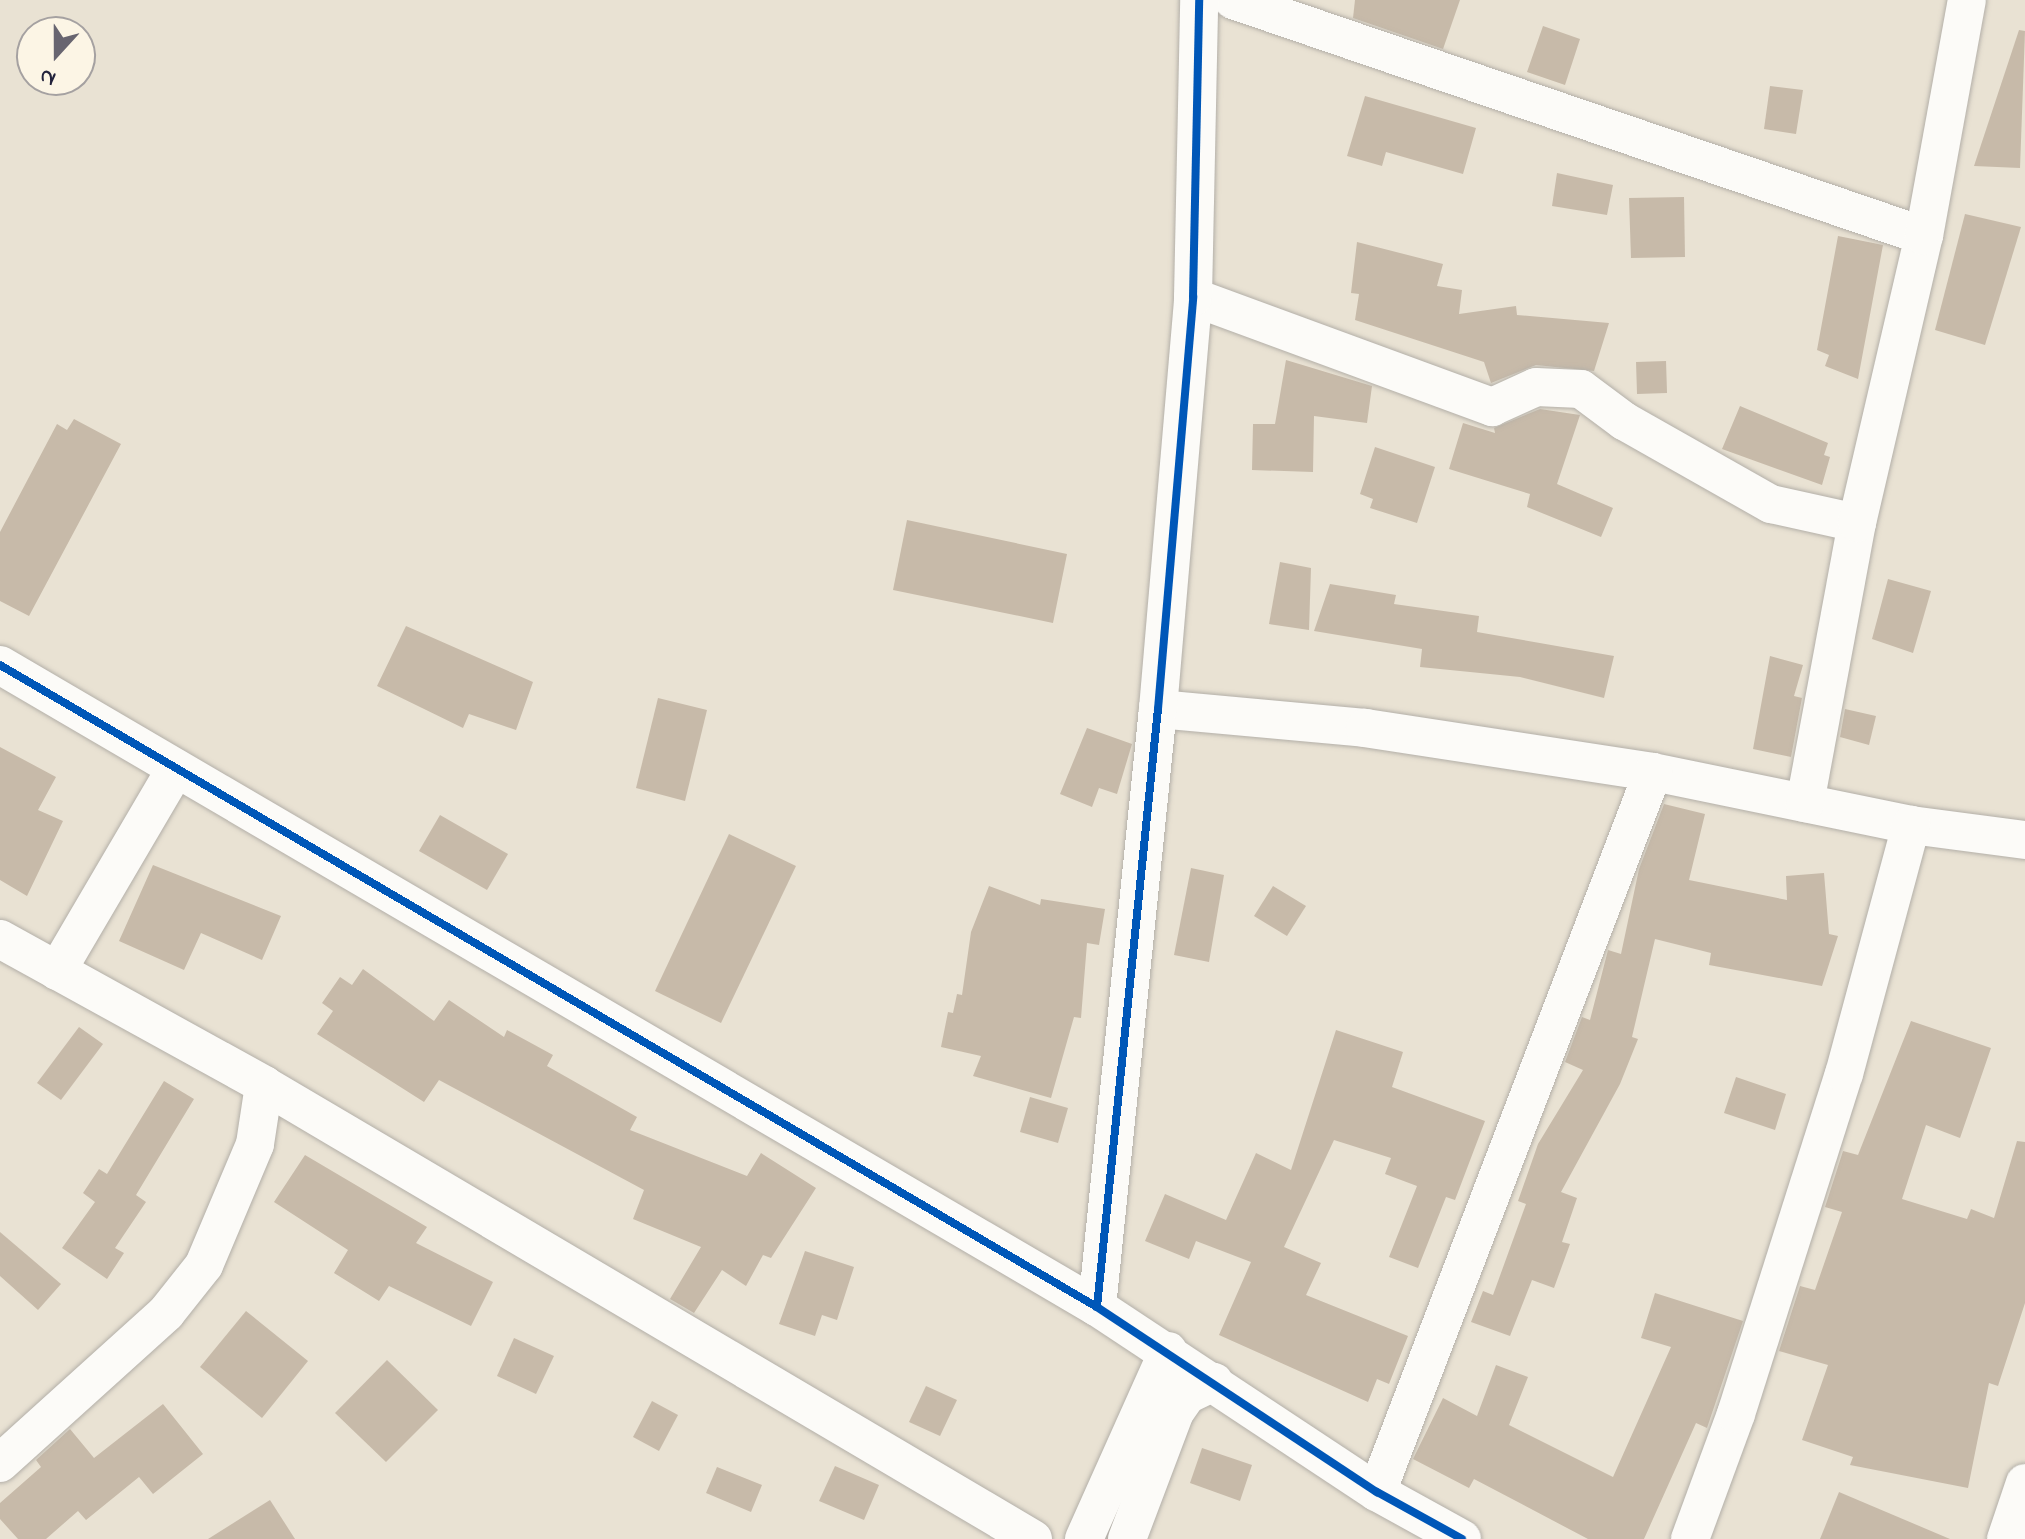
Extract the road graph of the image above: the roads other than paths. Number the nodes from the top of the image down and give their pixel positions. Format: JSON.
{"nodes":[{"id":1,"x":1199,"y":0,"type":"edge"},
{"id":2,"x":1233,"y":0,"type":"edge"},
{"id":3,"x":1967,"y":0,"type":"edge"},
{"id":4,"x":1924,"y":236,"type":"junction"},
{"id":5,"x":1193,"y":297,"type":"junction"},
{"id":6,"x":1857,"y":523,"type":"junction"},
{"id":7,"x":0,"y":665,"type":"edge"},
{"id":8,"x":1158,"y":709,"type":"junction"},
{"id":9,"x":176,"y":768,"type":"junction"},
{"id":10,"x":1653,"y":772,"type":"junction"},
{"id":11,"x":1805,"y":803,"type":"junction"},
{"id":12,"x":1911,"y":825,"type":"junction"},
{"id":13,"x":2025,"y":840,"type":"edge"},
{"id":14,"x":0,"y":939,"type":"edge"},
{"id":15,"x":57,"y":971,"type":"junction"},
{"id":16,"x":264,"y":1085,"type":"junction"},
{"id":17,"x":1097,"y":1307,"type":"junction"},
{"id":18,"x":1168,"y":1351,"type":"junction"},
{"id":19,"x":1214,"y":1382,"type":"junction"},
{"id":20,"x":1175,"y":1412,"type":"junction"},
{"id":21,"x":0,"y":1463,"type":"edge"},
{"id":22,"x":2025,"y":1483,"type":"edge"},
{"id":23,"x":1377,"y":1492,"type":"junction"},
{"id":24,"x":1458,"y":1538,"type":"edge"},
{"id":25,"x":1033,"y":1539,"type":"edge"},
{"id":26,"x":1084,"y":1539,"type":"edge"},
{"id":27,"x":1127,"y":1539,"type":"edge"},
{"id":28,"x":1690,"y":1539,"type":"edge"},
{"id":29,"x":2006,"y":1539,"type":"edge"}],
"edges":[{"from":1,"to":5,"type":"street"},
{"from":2,"to":4,"type":"street"},
{"from":3,"to":4,"type":"street"},
{"from":4,"to":6,"type":"street"},
{"from":5,"to":6,"type":"street"},
{"from":5,"to":8,"type":"street"},
{"from":6,"to":11,"type":"street"},
{"from":7,"to":9,"type":"street"},
{"from":8,"to":10,"type":"street"},
{"from":8,"to":17,"type":"street"},
{"from":9,"to":15,"type":"street"},
{"from":9,"to":17,"type":"street"},
{"from":10,"to":11,"type":"street"},
{"from":10,"to":23,"type":"street"},
{"from":11,"to":12,"type":"street"},
{"from":12,"to":13,"type":"street"},
{"from":12,"to":28,"type":"street"},
{"from":14,"to":15,"type":"street"},
{"from":15,"to":16,"type":"street"},
{"from":16,"to":21,"type":"street"},
{"from":16,"to":25,"type":"street"},
{"from":17,"to":18,"type":"street"},
{"from":18,"to":19,"type":"street"},
{"from":18,"to":20,"type":"street"},
{"from":18,"to":26,"type":"street"},
{"from":19,"to":20,"type":"street"},
{"from":19,"to":23,"type":"street"},
{"from":20,"to":27,"type":"street"},
{"from":22,"to":29,"type":"street"},
{"from":23,"to":24,"type":"street"}]}
